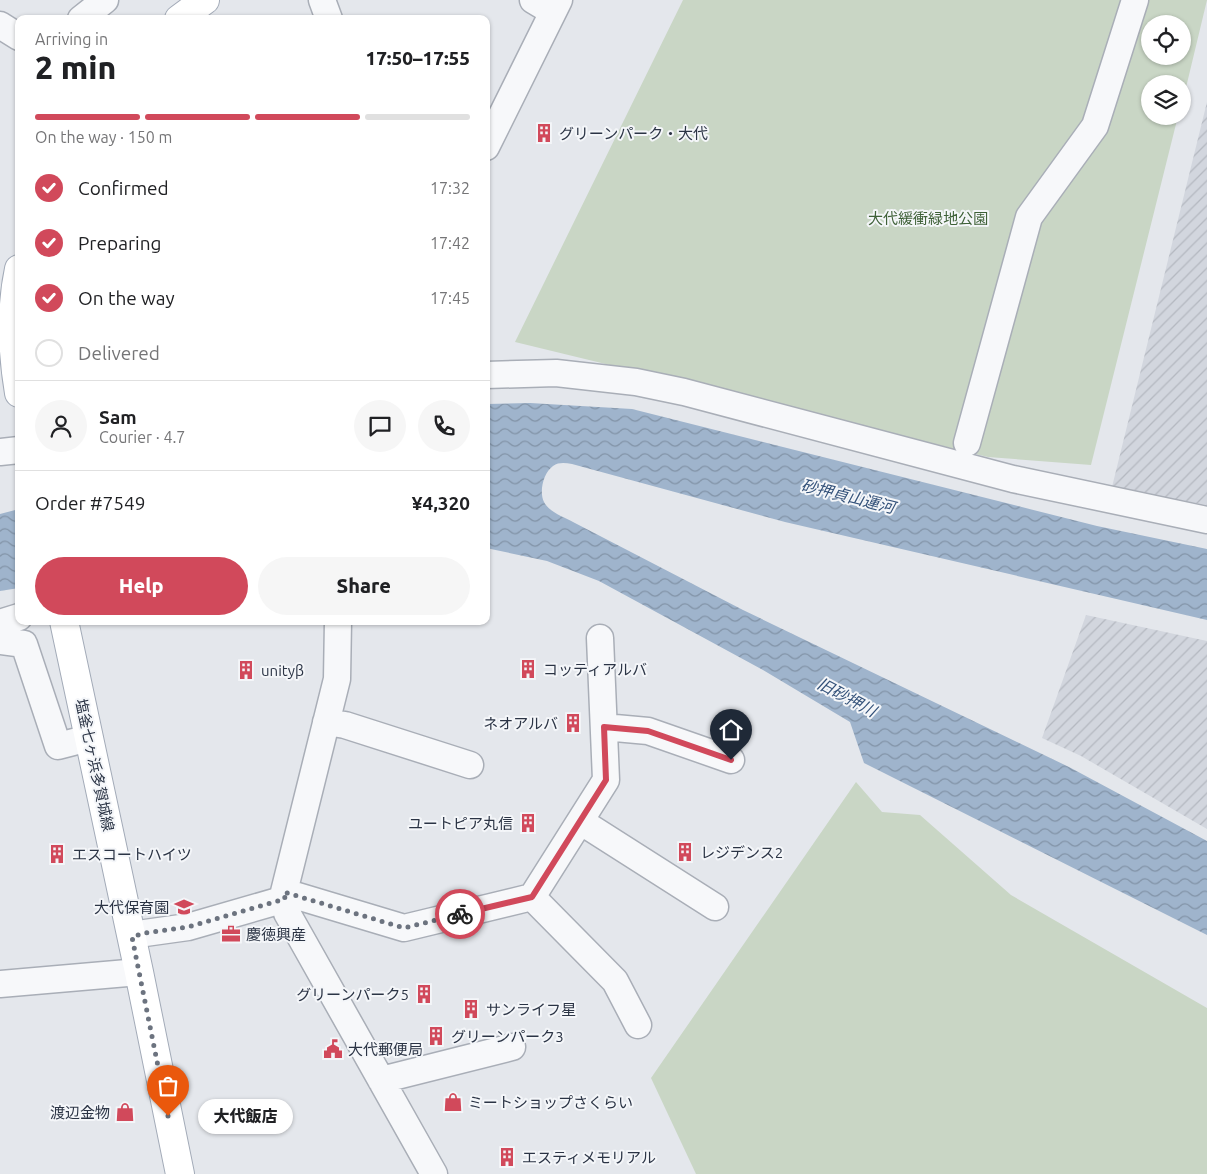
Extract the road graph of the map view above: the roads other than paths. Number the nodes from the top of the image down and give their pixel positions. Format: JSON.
{"nodes":[{"id":1,"x":105,"y":0,"type":"edge"},
{"id":2,"x":322,"y":0,"type":"edge"},
{"id":3,"x":1135,"y":0,"type":"edge"},
{"id":4,"x":548,"y":4,"type":"edge"},
{"id":5,"x":86,"y":15,"type":"edge"},
{"id":6,"x":328,"y":15,"type":"edge"},
{"id":7,"x":0,"y":25,"type":"edge"},
{"id":8,"x":15,"y":34,"type":"edge"},
{"id":9,"x":490,"y":138,"type":"edge"},
{"id":10,"x":15,"y":297,"type":"edge"},
{"id":11,"x":15,"y":370,"type":"edge"},
{"id":12,"x":490,"y":375,"type":"edge"},
{"id":13,"x":967,"y":443,"type":"dead end"},
{"id":14,"x":15,"y":450,"type":"edge"},
{"id":15,"x":0,"y":452,"type":"edge"},
{"id":16,"x":1207,"y":520,"type":"edge"},
{"id":17,"x":15,"y":618,"type":"edge"},
{"id":18,"x":0,"y":623,"type":"edge"},
{"id":19,"x":65,"y":625,"type":"edge"},
{"id":20,"x":338,"y":625,"type":"edge"},
{"id":21,"x":600,"y":638,"type":"dead end"},
{"id":22,"x":0,"y":641,"type":"edge"},
{"id":23,"x":326,"y":722,"type":"junction"},
{"id":24,"x":604,"y":727,"type":"junction"},
{"id":25,"x":89,"y":738,"type":"junction"},
{"id":26,"x":731,"y":760,"type":"dead end"},
{"id":27,"x":470,"y":765,"type":"dead end"},
{"id":28,"x":580,"y":821,"type":"junction"},
{"id":29,"x":284,"y":895,"type":"junction"},
{"id":30,"x":532,"y":897,"type":"junction"},
{"id":31,"x":715,"y":907,"type":"dead end"},
{"id":32,"x":132,"y":937,"type":"junction"},
{"id":33,"x":139,"y":972,"type":"junction"},
{"id":34,"x":0,"y":984,"type":"edge"},
{"id":35,"x":638,"y":1025,"type":"dead end"},
{"id":36,"x":512,"y":1047,"type":"dead end"},
{"id":37,"x":381,"y":1080,"type":"junction"},
{"id":38,"x":180,"y":1174,"type":"edge"},
{"id":39,"x":434,"y":1174,"type":"edge"}],
"edges":[{"from":1,"to":5,"type":"street"},
{"from":2,"to":6,"type":"street"},
{"from":3,"to":13,"type":"street"},
{"from":4,"to":9,"type":"street"},
{"from":7,"to":8,"type":"street"},
{"from":10,"to":11,"type":"main road"},
{"from":12,"to":16,"type":"street"},
{"from":14,"to":15,"type":"street"},
{"from":17,"to":18,"type":"street"},
{"from":19,"to":25,"type":"main road","name":"塩釜七ヶ浜多賀城線"},
{"from":20,"to":23,"type":"street"},
{"from":21,"to":24,"type":"street"},
{"from":22,"to":25,"type":"street"},
{"from":23,"to":27,"type":"street"},
{"from":23,"to":29,"type":"street"},
{"from":24,"to":26,"type":"street"},
{"from":24,"to":28,"type":"street"},
{"from":25,"to":32,"type":"main road","name":"塩釜七ヶ浜多賀城線"},
{"from":28,"to":30,"type":"street"},
{"from":28,"to":31,"type":"street"},
{"from":29,"to":30,"type":"street"},
{"from":29,"to":32,"type":"street"},
{"from":29,"to":37,"type":"street"},
{"from":30,"to":35,"type":"street"},
{"from":32,"to":33,"type":"main road","name":"塩釜七ヶ浜多賀城線"},
{"from":33,"to":34,"type":"street"},
{"from":33,"to":38,"type":"main road","name":"塩釜七ヶ浜多賀城線"},
{"from":36,"to":37,"type":"street"},
{"from":37,"to":39,"type":"street"}]}
